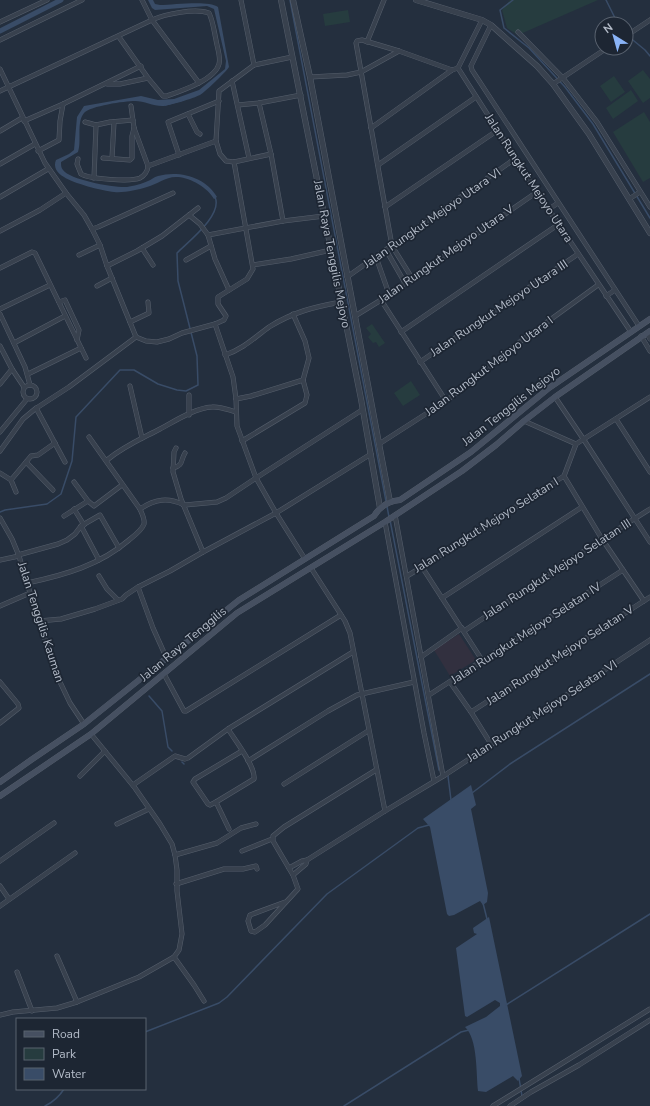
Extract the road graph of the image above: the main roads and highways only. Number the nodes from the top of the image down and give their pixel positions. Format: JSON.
{"nodes":[{"id":1,"x":650,"y":319,"type":"edge"},
{"id":2,"x":648,"y":332,"type":"edge"},
{"id":3,"x":584,"y":363,"type":"junction"},
{"id":4,"x":591,"y":371,"type":"junction"},
{"id":5,"x":456,"y":462,"type":"junction"},
{"id":6,"x":462,"y":471,"type":"junction"},
{"id":7,"x":385,"y":505,"type":"joint"},
{"id":8,"x":390,"y":519,"type":"joint"},
{"id":9,"x":348,"y":533,"type":"junction"},
{"id":10,"x":353,"y":542,"type":"junction"},
{"id":11,"x":267,"y":583,"type":"junction"},
{"id":12,"x":272,"y":592,"type":"junction"},
{"id":13,"x":13,"y":772,"type":"junction"},
{"id":14,"x":0,"y":782,"type":"edge"},
{"id":15,"x":19,"y":782,"type":"junction"},
{"id":16,"x":0,"y":796,"type":"edge"}],
"edges":[{"from":1,"to":3,"type":"main road","name":"Jalan Tenggilis Mejoyo"},
{"from":2,"to":4,"type":"main road","name":"Jalan Tenggilis Mejoyo"},
{"from":3,"to":4,"type":"main road"},
{"from":3,"to":5,"type":"main road","name":"Jalan Tenggilis Mejoyo"},
{"from":4,"to":6,"type":"main road","name":"Jalan Tenggilis Mejoyo"},
{"from":5,"to":6,"type":"main road"},
{"from":5,"to":7,"type":"main road","name":"Jalan Tenggilis Mejoyo"},
{"from":6,"to":8,"type":"main road","name":"Jalan Tenggilis Mejoyo"},
{"from":7,"to":9,"type":"main road","name":"Jalan Raya Tenggilis"},
{"from":8,"to":10,"type":"main road","name":"Jalan Raya Tenggilis"},
{"from":9,"to":10,"type":"main road"},
{"from":9,"to":11,"type":"main road","name":"Jalan Raya Tenggilis"},
{"from":10,"to":12,"type":"main road","name":"Jalan Raya Tenggilis"},
{"from":11,"to":12,"type":"main road"},
{"from":11,"to":13,"type":"main road","name":"Jalan Raya Tenggilis"},
{"from":12,"to":15,"type":"main road","name":"Jalan Raya Tenggilis"},
{"from":13,"to":14,"type":"main road","name":"Jalan Raya Tenggilis"},
{"from":13,"to":15,"type":"main road"},
{"from":15,"to":16,"type":"main road","name":"Jalan Raya Tenggilis"}]}
